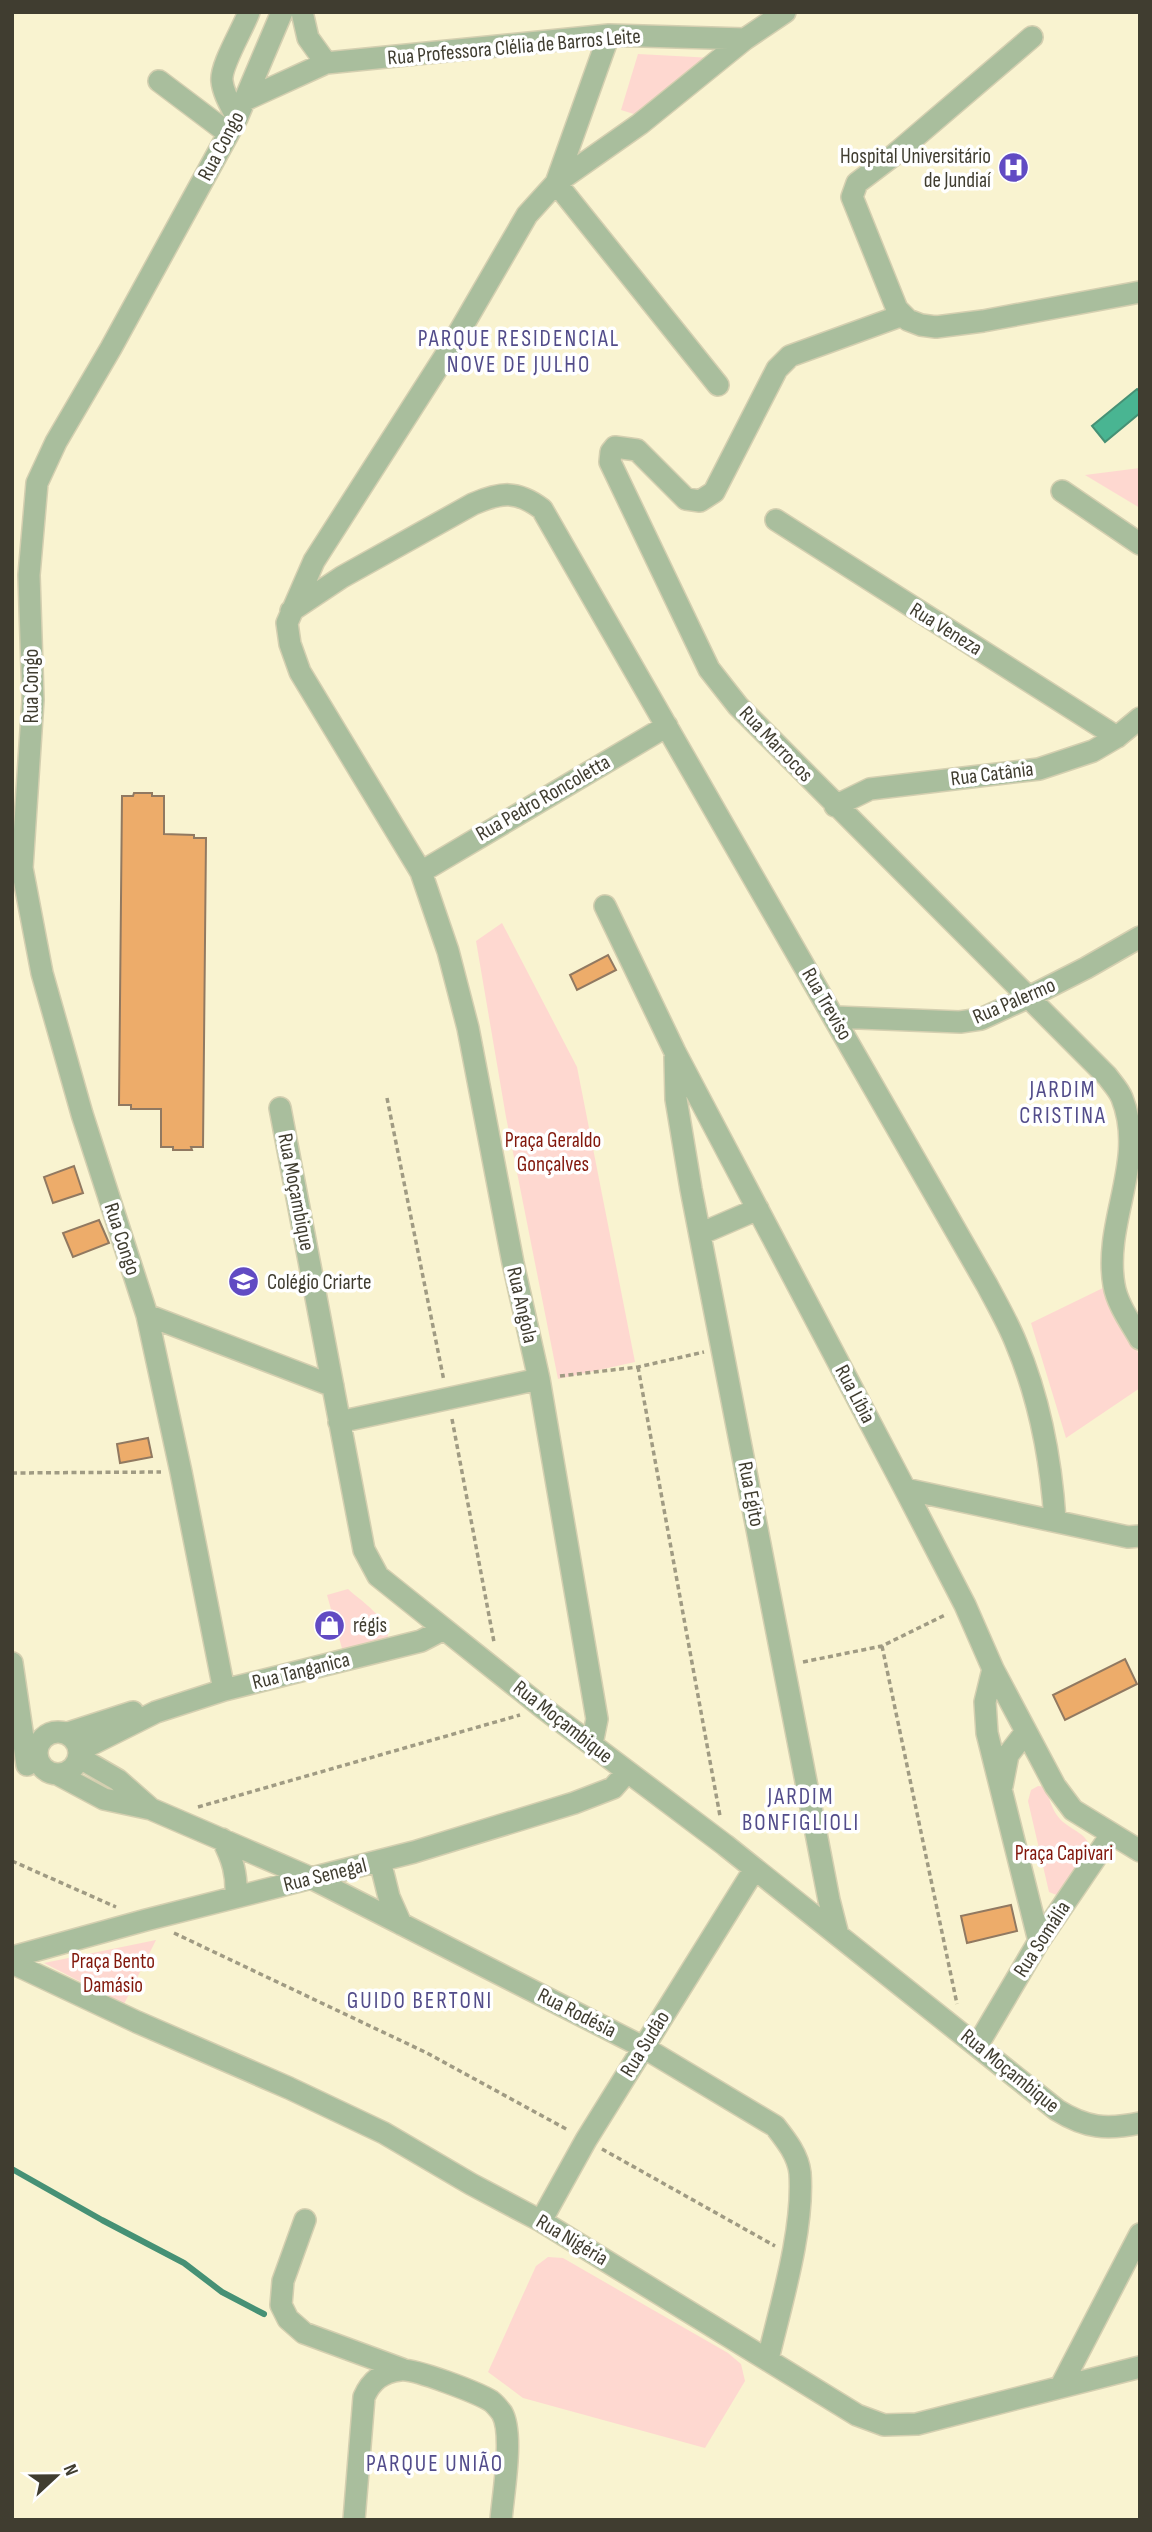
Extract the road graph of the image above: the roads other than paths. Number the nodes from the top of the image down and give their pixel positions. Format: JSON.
{"nodes":[{"id":1,"x":249,"y":12,"type":"edge"},
{"id":2,"x":282,"y":12,"type":"edge"},
{"id":3,"x":302,"y":12,"type":"edge"},
{"id":4,"x":785,"y":12,"type":"edge"},
{"id":5,"x":609,"y":35,"type":"junction"},
{"id":6,"x":1032,"y":37,"type":"dead end"},
{"id":7,"x":745,"y":39,"type":"junction"},
{"id":8,"x":326,"y":63,"type":"junction"},
{"id":9,"x":159,"y":81,"type":"dead end"},
{"id":10,"x":237,"y":117,"type":"junction"},
{"id":11,"x":556,"y":183,"type":"junction"},
{"id":12,"x":1140,"y":292,"type":"edge"},
{"id":13,"x":903,"y":315,"type":"junction"},
{"id":14,"x":718,"y":385,"type":"dead end"},
{"id":15,"x":1062,"y":491,"type":"dead end"},
{"id":16,"x":776,"y":520,"type":"dead end"},
{"id":17,"x":1140,"y":544,"type":"edge"},
{"id":18,"x":291,"y":611,"type":"junction"},
{"id":19,"x":23,"y":700,"type":"edge"},
{"id":20,"x":1140,"y":718,"type":"edge"},
{"id":21,"x":667,"y":726,"type":"junction"},
{"id":22,"x":1117,"y":737,"type":"junction"},
{"id":23,"x":835,"y":806,"type":"junction"},
{"id":24,"x":17,"y":858,"type":"edge"},
{"id":25,"x":421,"y":872,"type":"junction"},
{"id":26,"x":606,"y":906,"type":"dead end"},
{"id":27,"x":1140,"y":937,"type":"edge"},
{"id":28,"x":1029,"y":996,"type":"junction"},
{"id":29,"x":835,"y":1017,"type":"junction"},
{"id":30,"x":675,"y":1052,"type":"junction"},
{"id":31,"x":280,"y":1108,"type":"dead end"},
{"id":32,"x":758,"y":1209,"type":"junction"},
{"id":33,"x":700,"y":1234,"type":"junction"},
{"id":34,"x":147,"y":1315,"type":"junction"},
{"id":35,"x":1140,"y":1339,"type":"edge"},
{"id":36,"x":539,"y":1379,"type":"junction"},
{"id":37,"x":333,"y":1386,"type":"junction"},
{"id":38,"x":339,"y":1422,"type":"junction"},
{"id":39,"x":905,"y":1489,"type":"junction"},
{"id":40,"x":1055,"y":1520,"type":"junction"},
{"id":41,"x":1140,"y":1536,"type":"edge"},
{"id":42,"x":444,"y":1629,"type":"junction"},
{"id":43,"x":12,"y":1663,"type":"edge"},
{"id":44,"x":993,"y":1669,"type":"junction"},
{"id":45,"x":224,"y":1690,"type":"junction"},
{"id":46,"x":18,"y":1730,"type":"edge"},
{"id":47,"x":1025,"y":1733,"type":"junction"},
{"id":48,"x":46,"y":1735,"type":"junction"},
{"id":49,"x":592,"y":1744,"type":"junction"},
{"id":50,"x":76,"y":1747,"type":"junction"},
{"id":51,"x":34,"y":1766,"type":"edge"},
{"id":52,"x":627,"y":1772,"type":"junction"},
{"id":53,"x":1001,"y":1795,"type":"junction"},
{"id":54,"x":160,"y":1812,"type":"junction"},
{"id":55,"x":1111,"y":1835,"type":"junction"},
{"id":56,"x":222,"y":1839,"type":"junction"},
{"id":57,"x":1140,"y":1851,"type":"edge"},
{"id":58,"x":380,"y":1861,"type":"junction"},
{"id":59,"x":754,"y":1870,"type":"junction"},
{"id":60,"x":311,"y":1878,"type":"junction"},
{"id":61,"x":236,"y":1897,"type":"junction"},
{"id":62,"x":401,"y":1924,"type":"junction"},
{"id":63,"x":838,"y":1936,"type":"junction"},
{"id":64,"x":1039,"y":1941,"type":"junction"},
{"id":65,"x":12,"y":1957,"type":"edge"},
{"id":66,"x":12,"y":1963,"type":"edge"},
{"id":67,"x":970,"y":2040,"type":"junction"},
{"id":68,"x":643,"y":2047,"type":"junction"},
{"id":69,"x":1140,"y":2123,"type":"edge"},
{"id":70,"x":305,"y":2220,"type":"dead end"},
{"id":71,"x":541,"y":2221,"type":"junction"},
{"id":72,"x":1140,"y":2234,"type":"edge"},
{"id":73,"x":768,"y":2359,"type":"junction"},
{"id":74,"x":1140,"y":2367,"type":"edge"},
{"id":75,"x":402,"y":2369,"type":"junction"},
{"id":76,"x":1061,"y":2386,"type":"junction"},
{"id":77,"x":354,"y":2520,"type":"edge"},
{"id":78,"x":501,"y":2520,"type":"edge"}],
"edges":[{"from":1,"to":10,"type":"street"},
{"from":2,"to":10,"type":"street","name":"Rua Congo"},
{"from":3,"to":8,"type":"street"},
{"from":4,"to":7,"type":"street"},
{"from":5,"to":7,"type":"street","name":"Rua Professora Clélia de Barros Leite"},
{"from":5,"to":8,"type":"street","name":"Rua Professora Clélia de Barros Leite"},
{"from":5,"to":11,"type":"street"},
{"from":6,"to":13,"type":"street"},
{"from":7,"to":11,"type":"street"},
{"from":8,"to":10,"type":"street","name":"Rua Professora Clélia de Barros Leite"},
{"from":9,"to":10,"type":"street"},
{"from":10,"to":19,"type":"street","name":"Rua Congo"},
{"from":11,"to":14,"type":"street"},
{"from":11,"to":18,"type":"street"},
{"from":12,"to":13,"type":"street"},
{"from":13,"to":23,"type":"street","name":"Rua Marrocos"},
{"from":15,"to":17,"type":"street"},
{"from":16,"to":22,"type":"street","name":"Rua Veneza"},
{"from":18,"to":21,"type":"street","name":"Rua Treviso"},
{"from":18,"to":25,"type":"street","name":"Rua Angola"},
{"from":19,"to":24,"type":"street","name":"Rua Congo"},
{"from":20,"to":22,"type":"street","name":"Rua Catânia"},
{"from":21,"to":25,"type":"street","name":"Rua Pedro Roncoletta"},
{"from":21,"to":29,"type":"street","name":"Rua Treviso"},
{"from":22,"to":23,"type":"street","name":"Rua Catânia"},
{"from":23,"to":28,"type":"street","name":"Rua Marrocos"},
{"from":24,"to":34,"type":"street","name":"Rua Congo"},
{"from":25,"to":36,"type":"street","name":"Rua Angola"},
{"from":26,"to":30,"type":"street","name":"Rua Líbia"},
{"from":27,"to":28,"type":"street","name":"Rua Palermo"},
{"from":28,"to":29,"type":"street","name":"Rua Palermo"},
{"from":28,"to":35,"type":"street","name":"Rua Marrocos"},
{"from":29,"to":40,"type":"street","name":"Rua Treviso"},
{"from":30,"to":32,"type":"street","name":"Rua Líbia"},
{"from":30,"to":33,"type":"street","name":"Rua Egito"},
{"from":31,"to":37,"type":"street","name":"Rua Moçambique"},
{"from":32,"to":33,"type":"street"},
{"from":32,"to":39,"type":"street","name":"Rua Líbia"},
{"from":33,"to":63,"type":"street","name":"Rua Egito"},
{"from":34,"to":37,"type":"street"},
{"from":34,"to":45,"type":"street","name":"Rua Congo"},
{"from":36,"to":38,"type":"street"},
{"from":36,"to":49,"type":"street","name":"Rua Angola"},
{"from":37,"to":38,"type":"street","name":"Rua Moçambique"},
{"from":38,"to":42,"type":"street","name":"Rua Moçambique"},
{"from":39,"to":40,"type":"street"},
{"from":39,"to":44,"type":"street","name":"Rua Líbia"},
{"from":40,"to":41,"type":"street"},
{"from":42,"to":45,"type":"street","name":"Rua Tanganica"},
{"from":42,"to":49,"type":"street","name":"Rua Moçambique"},
{"from":43,"to":46,"type":"street"},
{"from":44,"to":47,"type":"street","name":"Rua Líbia"},
{"from":44,"to":53,"type":"street"},
{"from":45,"to":50,"type":"street","name":"Rua Tanganica"},
{"from":46,"to":48,"type":"street"},
{"from":46,"to":51,"type":"street"},
{"from":47,"to":53,"type":"street"},
{"from":47,"to":55,"type":"street","name":"Rua Líbia"},
{"from":48,"to":50,"type":"street"},
{"from":48,"to":51,"type":"street"},
{"from":49,"to":52,"type":"street","name":"Rua Moçambique"},
{"from":50,"to":51,"type":"street"},
{"from":50,"to":54,"type":"street","name":"Rua Rodésia"},
{"from":51,"to":54,"type":"street","name":"Rua Rodésia"},
{"from":52,"to":58,"type":"street","name":"Rua Senegal"},
{"from":52,"to":59,"type":"street","name":"Rua Moçambique"},
{"from":53,"to":64,"type":"street"},
{"from":54,"to":56,"type":"street","name":"Rua Rodésia"},
{"from":55,"to":57,"type":"street","name":"Rua Líbia"},
{"from":55,"to":64,"type":"street","name":"Rua Somália"},
{"from":56,"to":60,"type":"street","name":"Rua Rodésia"},
{"from":56,"to":61,"type":"street"},
{"from":58,"to":60,"type":"street","name":"Rua Senegal"},
{"from":58,"to":62,"type":"street"},
{"from":59,"to":63,"type":"street","name":"Rua Moçambique"},
{"from":59,"to":68,"type":"street","name":"Rua Sudão"},
{"from":60,"to":61,"type":"street","name":"Rua Senegal"},
{"from":60,"to":62,"type":"street","name":"Rua Rodésia"},
{"from":61,"to":65,"type":"street","name":"Rua Senegal"},
{"from":62,"to":68,"type":"street","name":"Rua Rodésia"},
{"from":63,"to":67,"type":"street","name":"Rua Moçambique"},
{"from":64,"to":67,"type":"street","name":"Rua Somália"},
{"from":66,"to":71,"type":"street","name":"Rua Nigéria"},
{"from":67,"to":69,"type":"street","name":"Rua Moçambique"},
{"from":68,"to":71,"type":"street","name":"Rua Sudão"},
{"from":68,"to":73,"type":"street","name":"Rua Rodésia"},
{"from":70,"to":75,"type":"street"},
{"from":71,"to":73,"type":"street","name":"Rua Nigéria"},
{"from":72,"to":76,"type":"street"},
{"from":73,"to":76,"type":"street","name":"Rua Nigéria"},
{"from":74,"to":76,"type":"street","name":"Rua Nigéria"},
{"from":75,"to":77,"type":"street"},
{"from":75,"to":78,"type":"street"}]}
